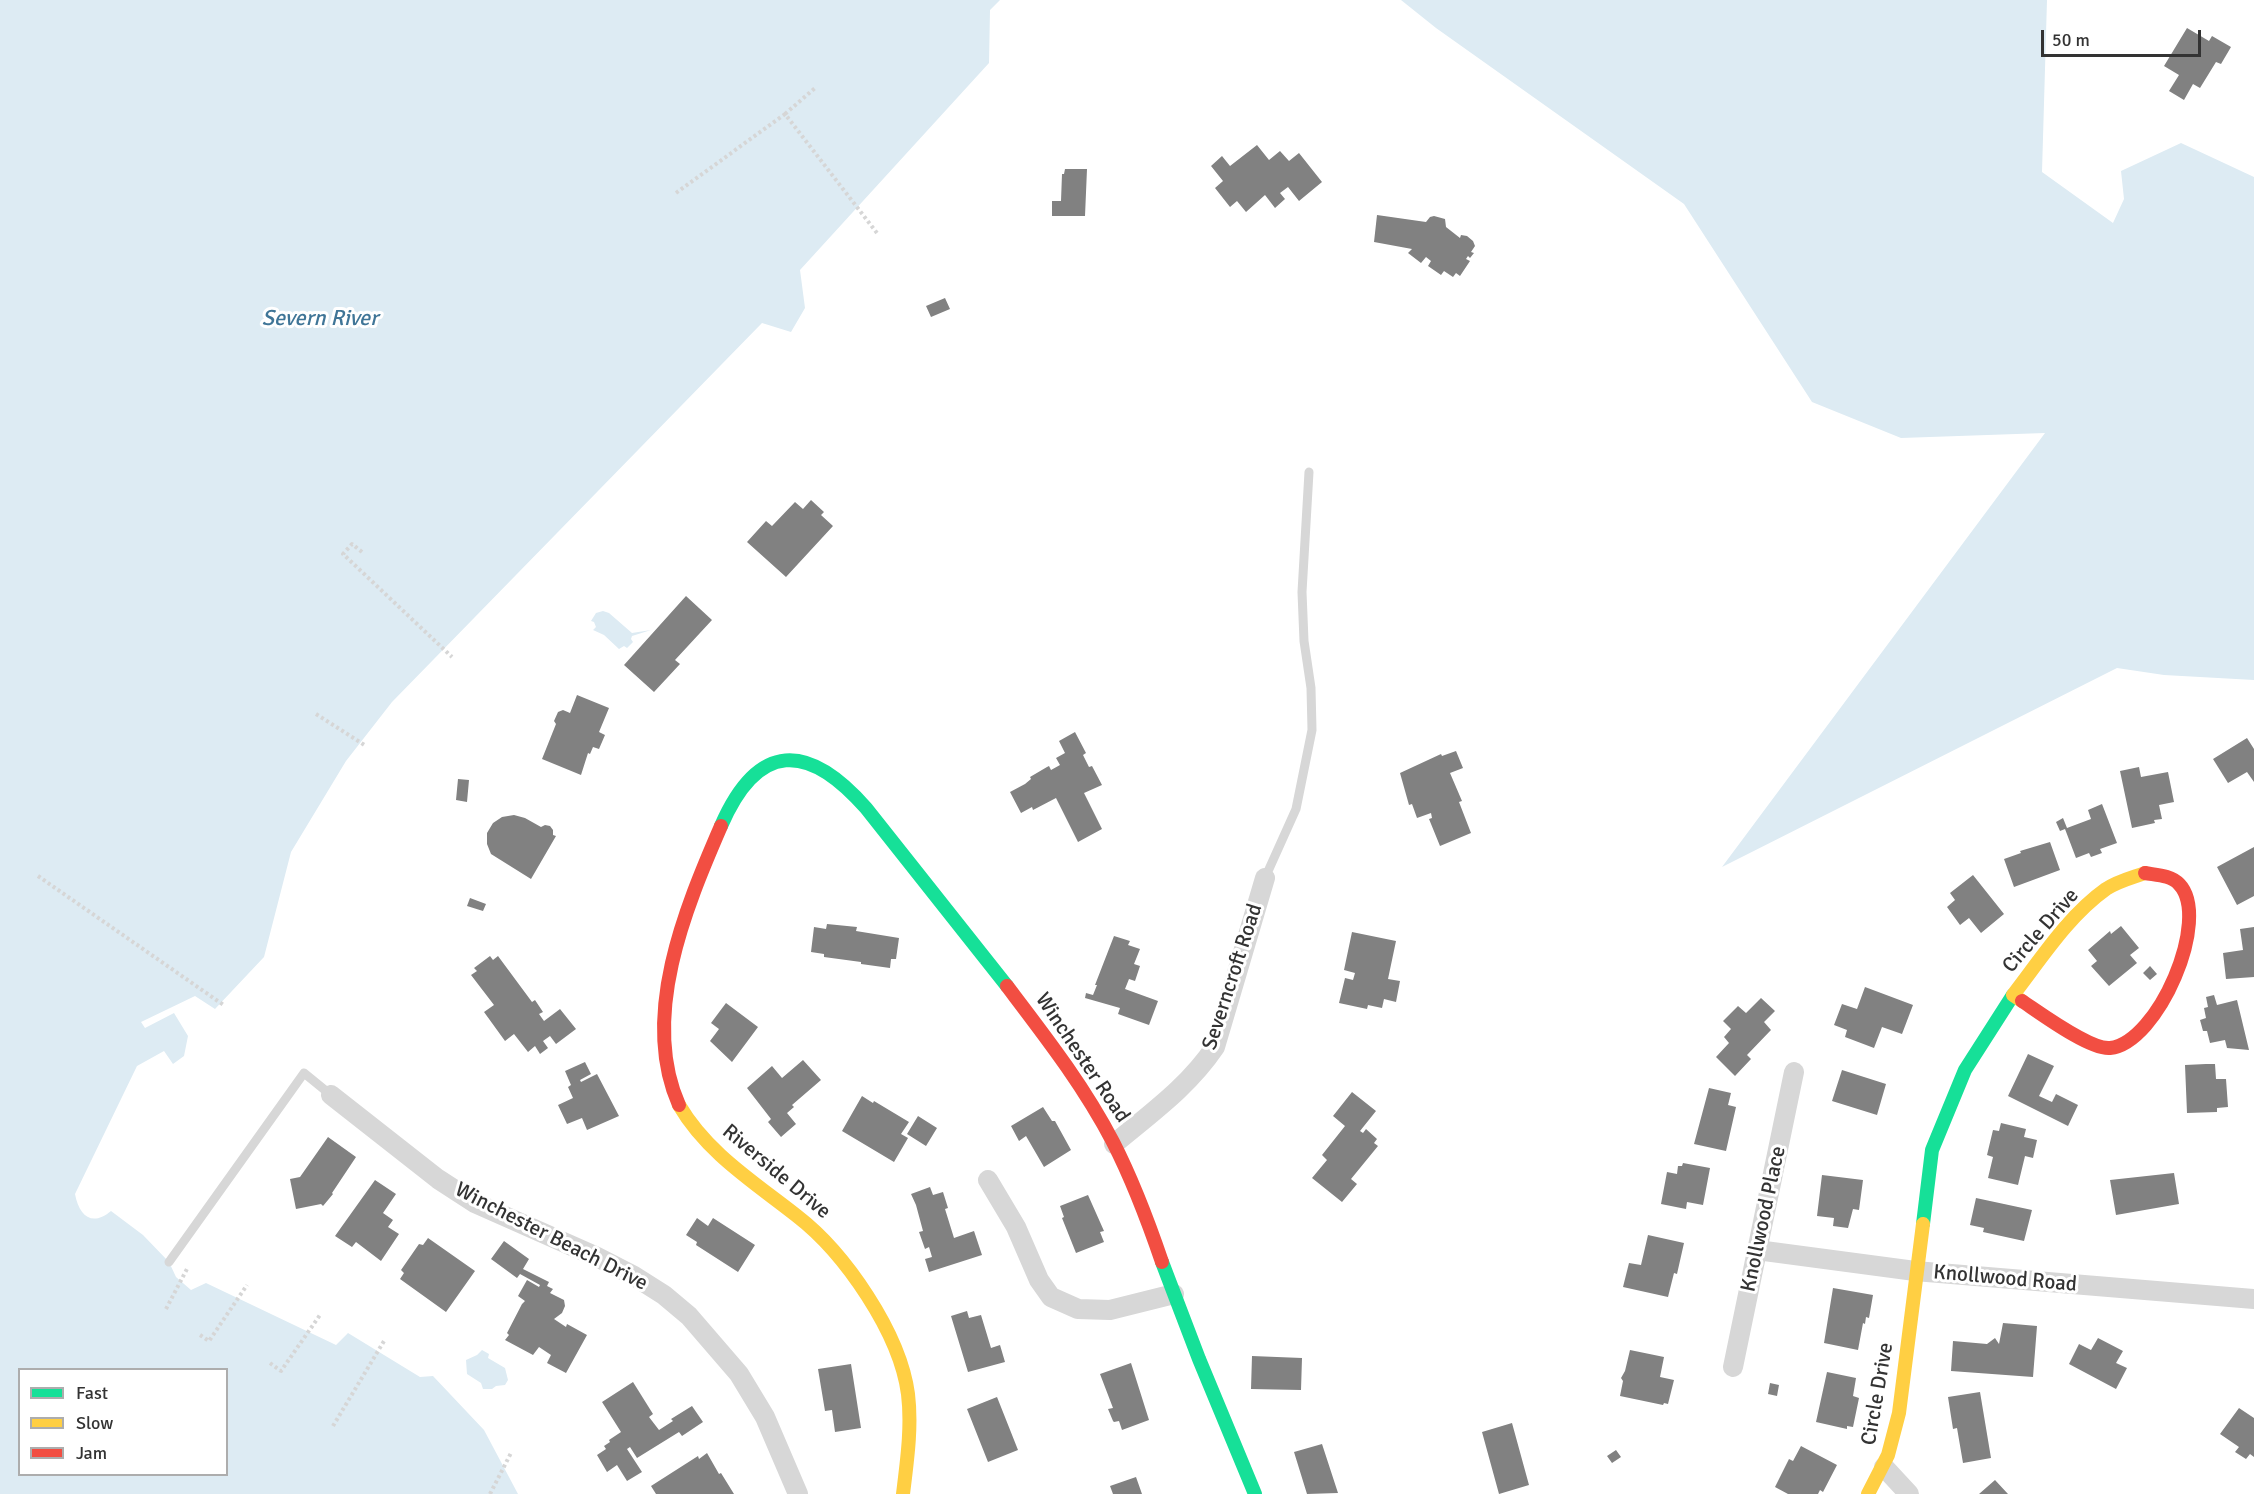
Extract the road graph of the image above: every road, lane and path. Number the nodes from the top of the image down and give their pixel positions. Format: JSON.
{"nodes":[{"id":1,"x":815,"y":88,"type":"dead end"},
{"id":2,"x":785,"y":114,"type":"junction"},
{"id":3,"x":676,"y":193,"type":"dead end"},
{"id":4,"x":877,"y":233,"type":"dead end"},
{"id":5,"x":1309,"y":472,"type":"dead end"},
{"id":6,"x":362,"y":552,"type":"dead end"},
{"id":7,"x":452,"y":657,"type":"dead end"},
{"id":8,"x":316,"y":714,"type":"dead end"},
{"id":9,"x":366,"y":746,"type":"dead end"},
{"id":10,"x":782,"y":759,"type":"joint"},
{"id":11,"x":38,"y":876,"type":"dead end"},
{"id":12,"x":1265,"y":878,"type":"joint"},
{"id":13,"x":2013,"y":995,"type":"junction"},
{"id":14,"x":225,"y":1006,"type":"dead end"},
{"id":15,"x":1794,"y":1072,"type":"dead end"},
{"id":16,"x":331,"y":1095,"type":"joint"},
{"id":17,"x":1114,"y":1144,"type":"junction"},
{"id":18,"x":988,"y":1180,"type":"dead end"},
{"id":19,"x":1757,"y":1250,"type":"junction"},
{"id":20,"x":169,"y":1262,"type":"dead end"},
{"id":21,"x":188,"y":1267,"type":"dead end"},
{"id":22,"x":1916,"y":1271,"type":"junction"},
{"id":23,"x":247,"y":1285,"type":"dead end"},
{"id":24,"x":1174,"y":1294,"type":"junction"},
{"id":25,"x":2254,"y":1299,"type":"edge"},
{"id":26,"x":166,"y":1309,"type":"dead end"},
{"id":27,"x":320,"y":1315,"type":"dead end"},
{"id":28,"x":200,"y":1335,"type":"dead end"},
{"id":29,"x":384,"y":1341,"type":"dead end"},
{"id":30,"x":270,"y":1364,"type":"dead end"},
{"id":31,"x":1733,"y":1367,"type":"dead end"},
{"id":32,"x":333,"y":1426,"type":"dead end"},
{"id":33,"x":511,"y":1453,"type":"dead end"},
{"id":34,"x":1884,"y":1467,"type":"junction"},
{"id":35,"x":490,"y":1494,"type":"edge"},
{"id":36,"x":798,"y":1494,"type":"edge"},
{"id":37,"x":903,"y":1494,"type":"edge"},
{"id":38,"x":1255,"y":1494,"type":"edge"},
{"id":39,"x":1868,"y":1494,"type":"edge"},
{"id":40,"x":1909,"y":1494,"type":"edge"}],
"edges":[{"from":1,"to":2,"type":"path"},
{"from":2,"to":3,"type":"path"},
{"from":2,"to":4,"type":"path"},
{"from":5,"to":12,"type":"lane"},
{"from":6,"to":7,"type":"path"},
{"from":8,"to":9,"type":"path"},
{"from":10,"to":17,"type":"street","name":"Winchester Road"},
{"from":10,"to":37,"type":"street","name":"Riverside Drive"},
{"from":11,"to":14,"type":"path"},
{"from":12,"to":17,"type":"street","name":"Severncroft Road"},
{"from":13,"to":13,"type":"street","name":"Circle Drive"},
{"from":13,"to":22,"type":"street","name":"Circle Drive"},
{"from":15,"to":19,"type":"street","name":"Knollwood Place"},
{"from":16,"to":20,"type":"lane"},
{"from":16,"to":36,"type":"street","name":"Winchester Beach Drive"},
{"from":17,"to":24,"type":"street","name":"Winchester Road"},
{"from":18,"to":24,"type":"street"},
{"from":19,"to":22,"type":"street","name":"Knollwood Road"},
{"from":19,"to":31,"type":"street","name":"Knollwood Place"},
{"from":21,"to":26,"type":"path"},
{"from":22,"to":25,"type":"street","name":"Knollwood Road"},
{"from":22,"to":34,"type":"street","name":"Circle Drive"},
{"from":23,"to":28,"type":"path"},
{"from":24,"to":38,"type":"street","name":"Winchester Road"},
{"from":27,"to":30,"type":"path"},
{"from":29,"to":32,"type":"path"},
{"from":33,"to":35,"type":"path"},
{"from":34,"to":39,"type":"street","name":"Circle Drive"},
{"from":34,"to":40,"type":"street"}]}
